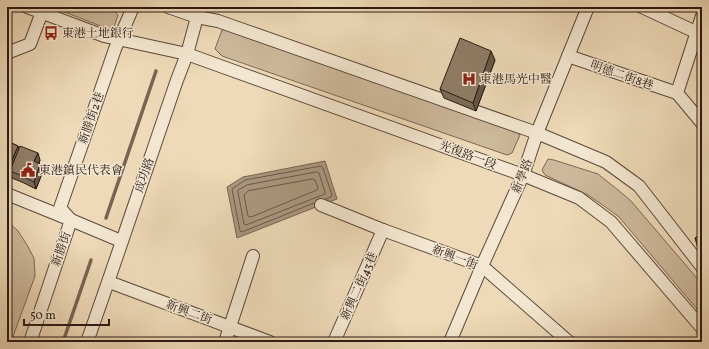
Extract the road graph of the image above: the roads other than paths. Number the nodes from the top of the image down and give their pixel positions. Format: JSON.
{"nodes":[{"id":1,"x":27,"y":7,"type":"edge"},
{"id":2,"x":133,"y":7,"type":"edge"},
{"id":3,"x":168,"y":7,"type":"edge"},
{"id":4,"x":588,"y":7,"type":"edge"},
{"id":5,"x":642,"y":7,"type":"edge"},
{"id":6,"x":42,"y":12,"type":"junction"},
{"id":7,"x":198,"y":12,"type":"edge"},
{"id":8,"x":702,"y":16,"type":"edge"},
{"id":9,"x":699,"y":34,"type":"edge"},
{"id":10,"x":120,"y":40,"type":"junction"},
{"id":11,"x":7,"y":53,"type":"edge"},
{"id":12,"x":187,"y":54,"type":"junction"},
{"id":13,"x":568,"y":56,"type":"junction"},
{"id":14,"x":677,"y":93,"type":"junction"},
{"id":15,"x":702,"y":123,"type":"edge"},
{"id":16,"x":537,"y":133,"type":"junction"},
{"id":17,"x":524,"y":175,"type":"junction"},
{"id":18,"x":7,"y":194,"type":"edge"},
{"id":19,"x":321,"y":205,"type":"dead end"},
{"id":20,"x":71,"y":220,"type":"junction"},
{"id":21,"x":383,"y":230,"type":"junction"},
{"id":22,"x":121,"y":241,"type":"junction"},
{"id":23,"x":253,"y":256,"type":"dead end"},
{"id":24,"x":482,"y":266,"type":"junction"},
{"id":25,"x":702,"y":267,"type":"edge"},
{"id":26,"x":108,"y":282,"type":"junction"},
{"id":27,"x":230,"y":327,"type":"junction"},
{"id":28,"x":702,"y":328,"type":"edge"},
{"id":29,"x":30,"y":342,"type":"edge"},
{"id":30,"x":87,"y":342,"type":"edge"},
{"id":31,"x":225,"y":342,"type":"edge"},
{"id":32,"x":270,"y":342,"type":"edge"},
{"id":33,"x":334,"y":342,"type":"edge"},
{"id":34,"x":450,"y":342,"type":"edge"},
{"id":35,"x":569,"y":342,"type":"edge"}],
"edges":[{"from":1,"to":6,"type":"street","name":"光復路一段"},
{"from":2,"to":10,"type":"street","name":"新勝街2巷"},
{"from":3,"to":7,"type":"street"},
{"from":4,"to":13,"type":"street","name":"新學路"},
{"from":5,"to":9,"type":"street"},
{"from":6,"to":10,"type":"street","name":"光復路一段"},
{"from":6,"to":11,"type":"street"},
{"from":7,"to":12,"type":"street","name":"成功路"},
{"from":7,"to":16,"type":"street"},
{"from":8,"to":9,"type":"street"},
{"from":9,"to":14,"type":"street"},
{"from":10,"to":12,"type":"street","name":"光復路一段"},
{"from":10,"to":20,"type":"street","name":"新勝街2巷"},
{"from":12,"to":17,"type":"street","name":"光復路一段"},
{"from":12,"to":22,"type":"street","name":"成功路"},
{"from":13,"to":14,"type":"street","name":"明德二街8巷"},
{"from":13,"to":16,"type":"street","name":"新學路"},
{"from":14,"to":15,"type":"street"},
{"from":16,"to":17,"type":"street","name":"新學路"},
{"from":16,"to":25,"type":"street"},
{"from":17,"to":24,"type":"street","name":"新學路"},
{"from":17,"to":28,"type":"street","name":"光復路一段"},
{"from":18,"to":20,"type":"street","name":"新勝街"},
{"from":19,"to":21,"type":"street","name":"新興一街"},
{"from":20,"to":22,"type":"street"},
{"from":20,"to":29,"type":"street","name":"新勝街"},
{"from":21,"to":24,"type":"street","name":"新興一街"},
{"from":21,"to":33,"type":"street","name":"新興二街43巷"},
{"from":22,"to":26,"type":"street","name":"成功路"},
{"from":23,"to":27,"type":"street"},
{"from":24,"to":34,"type":"street","name":"新學路"},
{"from":24,"to":35,"type":"street","name":"新興一街"},
{"from":26,"to":27,"type":"street","name":"新興二街"},
{"from":26,"to":30,"type":"street","name":"成功路"},
{"from":27,"to":31,"type":"street"},
{"from":27,"to":32,"type":"street","name":"新興二街"}]}
